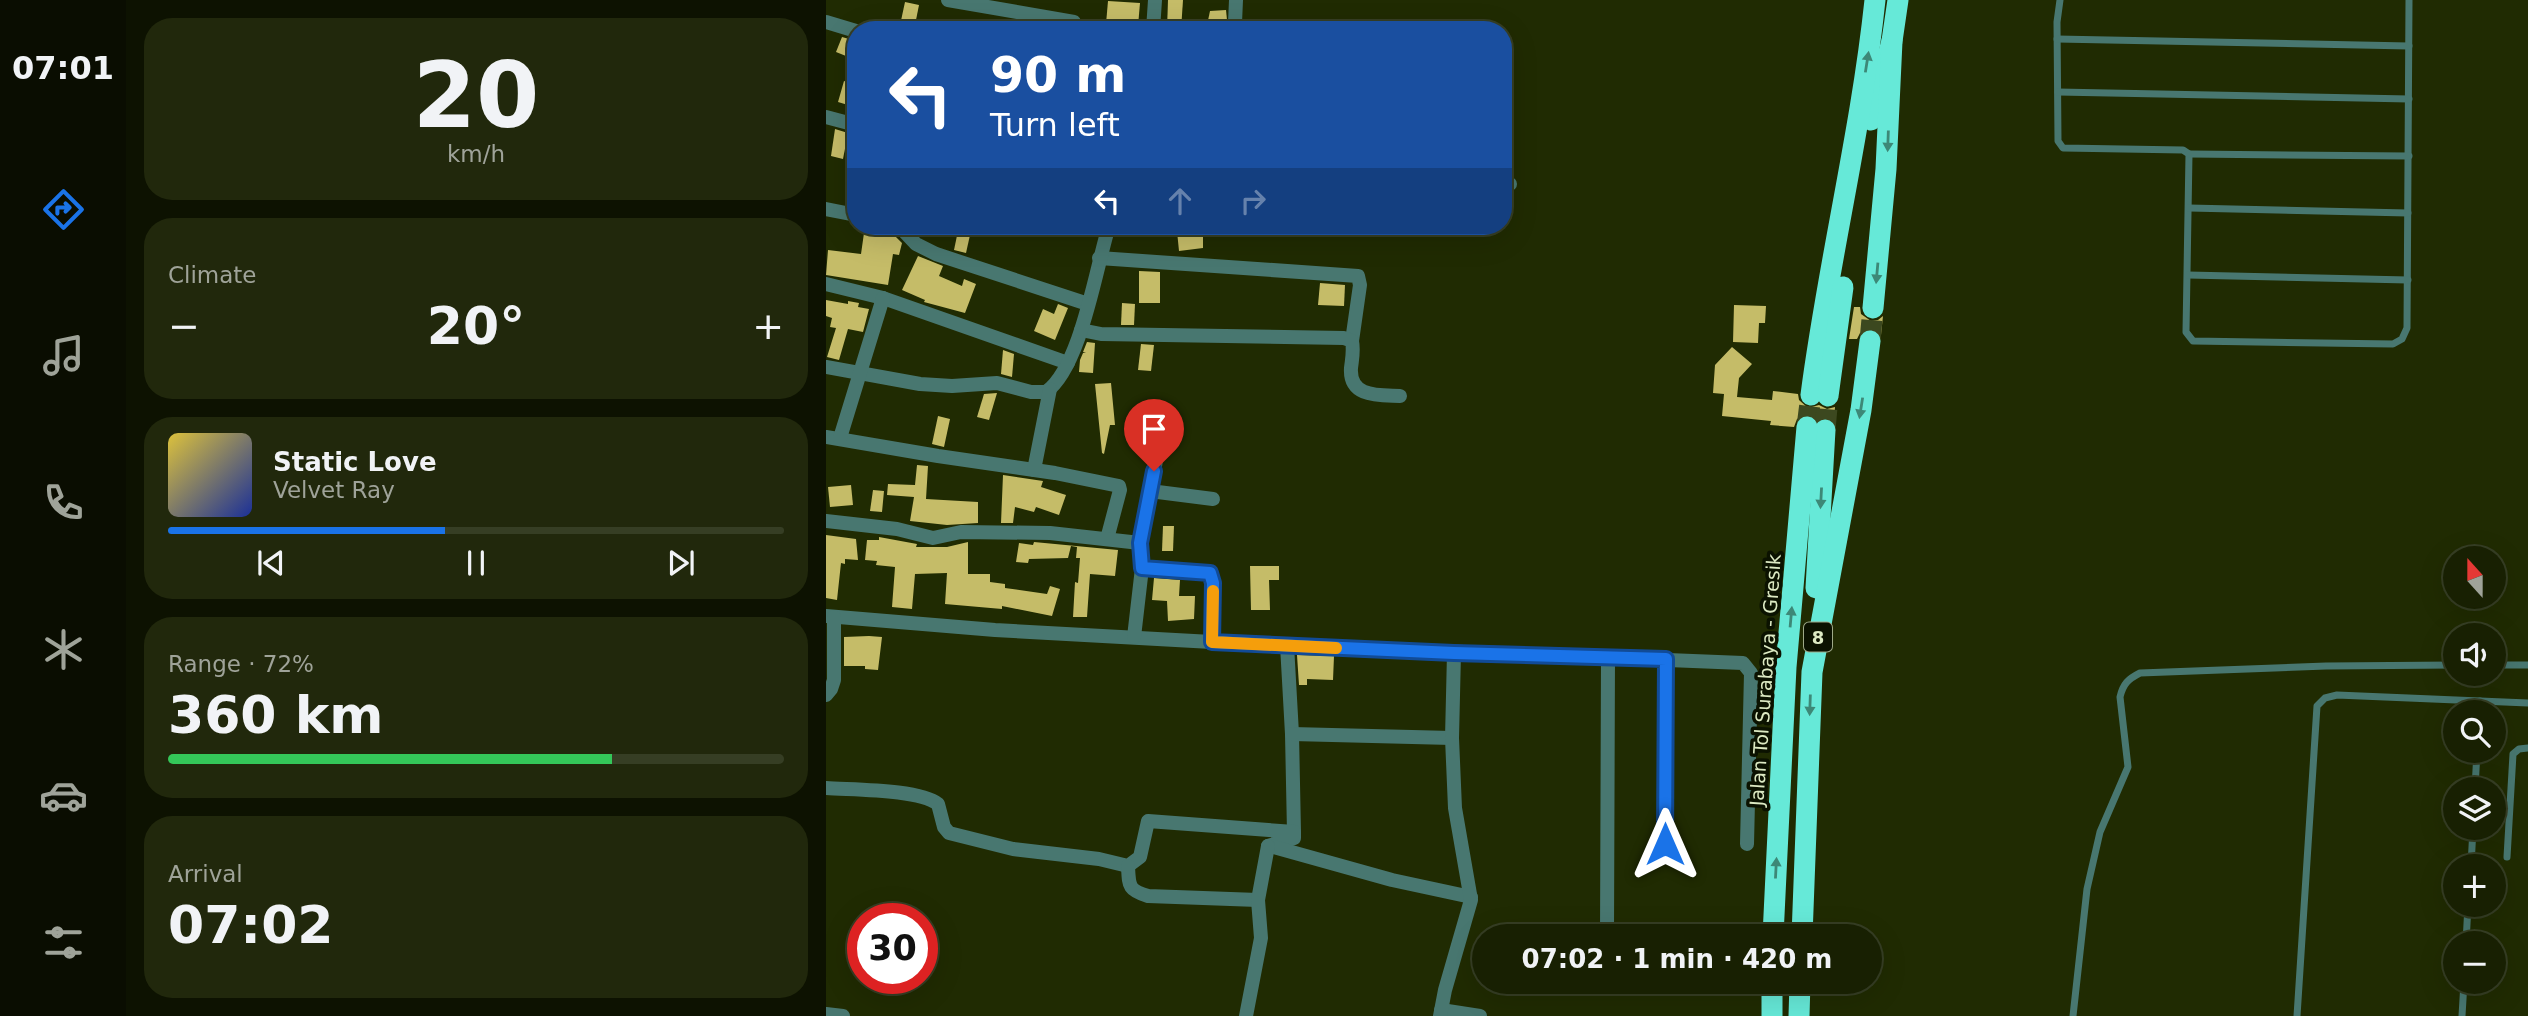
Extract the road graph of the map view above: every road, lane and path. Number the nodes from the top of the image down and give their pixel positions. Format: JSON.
{"nodes":[{"id":1,"x":948,"y":0,"type":"edge"},
{"id":2,"x":1155,"y":0,"type":"edge"},
{"id":3,"x":1236,"y":0,"type":"edge"},
{"id":4,"x":1875,"y":0,"type":"edge"},
{"id":5,"x":1898,"y":0,"type":"edge"},
{"id":6,"x":2060,"y":0,"type":"edge"},
{"id":7,"x":2409,"y":0,"type":"edge"},
{"id":8,"x":1068,"y":21,"type":"edge"},
{"id":9,"x":1154,"y":21,"type":"edge"},
{"id":10,"x":1235,"y":21,"type":"edge"},
{"id":11,"x":826,"y":22,"type":"edge"},
{"id":12,"x":847,"y":28,"type":"edge"},
{"id":13,"x":2057,"y":39,"type":"junction"},
{"id":14,"x":1892,"y":41,"type":"junction"},
{"id":15,"x":2409,"y":46,"type":"junction"},
{"id":16,"x":2058,"y":92,"type":"junction"},
{"id":17,"x":2409,"y":99,"type":"junction"},
{"id":18,"x":826,"y":117,"type":"edge"},
{"id":19,"x":847,"y":123,"type":"edge"},
{"id":20,"x":2189,"y":154,"type":"junction"},
{"id":21,"x":2409,"y":156,"type":"junction"},
{"id":22,"x":2189,"y":208,"type":"junction"},
{"id":23,"x":826,"y":209,"type":"edge"},
{"id":24,"x":847,"y":213,"type":"edge"},
{"id":25,"x":2408,"y":213,"type":"junction"},
{"id":26,"x":908,"y":235,"type":"edge"},
{"id":27,"x":1107,"y":235,"type":"edge"},
{"id":28,"x":1099,"y":258,"type":"junction"},
{"id":29,"x":2188,"y":275,"type":"junction"},
{"id":30,"x":2408,"y":280,"type":"junction"},
{"id":31,"x":826,"y":284,"type":"edge"},
{"id":32,"x":883,"y":298,"type":"junction"},
{"id":33,"x":1088,"y":304,"type":"junction"},
{"id":34,"x":1873,"y":308,"type":"tunnel mouth"},
{"id":35,"x":1081,"y":330,"type":"junction"},
{"id":36,"x":1352,"y":341,"type":"junction"},
{"id":37,"x":1870,"y":341,"type":"tunnel mouth"},
{"id":38,"x":1068,"y":363,"type":"junction"},
{"id":39,"x":826,"y":367,"type":"edge"},
{"id":40,"x":860,"y":372,"type":"junction"},
{"id":41,"x":1050,"y":389,"type":"junction"},
{"id":42,"x":1400,"y":396,"type":"dead end"},
{"id":43,"x":1162,"y":430,"type":"dead end"},
{"id":44,"x":833,"y":437,"type":"edge"},
{"id":45,"x":1034,"y":470,"type":"junction"},
{"id":46,"x":1150,"y":491,"type":"junction"},
{"id":47,"x":1213,"y":499,"type":"dead end"},
{"id":48,"x":826,"y":520,"type":"edge"},
{"id":49,"x":1107,"y":539,"type":"junction"},
{"id":50,"x":1140,"y":543,"type":"junction"},
{"id":51,"x":1142,"y":568,"type":"junction"},
{"id":52,"x":830,"y":617,"type":"edge"},
{"id":53,"x":1133,"y":637,"type":"junction"},
{"id":54,"x":1212,"y":642,"type":"junction"},
{"id":55,"x":1287,"y":646,"type":"junction"},
{"id":56,"x":1454,"y":653,"type":"junction"},
{"id":57,"x":1608,"y":658,"type":"junction"},
{"id":58,"x":1666,"y":659,"type":"junction"},
{"id":59,"x":2443,"y":665,"type":"edge"},
{"id":60,"x":2506,"y":665,"type":"edge"},
{"id":61,"x":2528,"y":665,"type":"edge"},
{"id":62,"x":1812,"y":672,"type":"junction"},
{"id":63,"x":826,"y":695,"type":"edge"},
{"id":64,"x":2456,"y":700,"type":"edge"},
{"id":65,"x":2506,"y":702,"type":"edge"},
{"id":66,"x":2528,"y":703,"type":"edge"},
{"id":67,"x":1292,"y":734,"type":"junction"},
{"id":68,"x":1452,"y":738,"type":"junction"},
{"id":69,"x":2528,"y":748,"type":"edge"},
{"id":70,"x":826,"y":788,"type":"edge"},
{"id":71,"x":1294,"y":832,"type":"junction"},
{"id":72,"x":1665,"y":844,"type":"dead end"},
{"id":73,"x":1746,"y":844,"type":"dead end"},
{"id":74,"x":1268,"y":846,"type":"junction"},
{"id":75,"x":2507,"y":857,"type":"dead end"},
{"id":76,"x":1128,"y":866,"type":"junction"},
{"id":77,"x":1471,"y":897,"type":"junction"},
{"id":78,"x":1258,"y":900,"type":"junction"},
{"id":79,"x":1607,"y":924,"type":"edge"},
{"id":80,"x":1774,"y":924,"type":"edge"},
{"id":81,"x":1802,"y":924,"type":"edge"},
{"id":82,"x":1772,"y":994,"type":"edge"},
{"id":83,"x":1799,"y":994,"type":"edge"},
{"id":84,"x":2463,"y":994,"type":"edge"},
{"id":85,"x":1441,"y":1013,"type":"edge"},
{"id":86,"x":826,"y":1014,"type":"edge"},
{"id":87,"x":843,"y":1016,"type":"edge"},
{"id":88,"x":1246,"y":1016,"type":"edge"},
{"id":89,"x":1480,"y":1016,"type":"edge"},
{"id":90,"x":1772,"y":1016,"type":"edge"},
{"id":91,"x":1798,"y":1016,"type":"edge"},
{"id":92,"x":2073,"y":1016,"type":"edge"},
{"id":93,"x":2297,"y":1016,"type":"edge"},
{"id":94,"x":2462,"y":1016,"type":"edge"}],
"edges":[{"from":1,"to":8,"type":"street"},
{"from":2,"to":9,"type":"street"},
{"from":3,"to":10,"type":"street"},
{"from":14,"to":4,"type":"highway","one_way":true},
{"from":5,"to":14,"type":"highway"},
{"from":6,"to":13,"type":"lane"},
{"from":7,"to":15,"type":"lane"},
{"from":11,"to":12,"type":"street"},
{"from":13,"to":15,"type":"lane"},
{"from":13,"to":16,"type":"lane"},
{"from":14,"to":34,"type":"highway","one_way":true},
{"from":15,"to":17,"type":"lane"},
{"from":16,"to":17,"type":"lane"},
{"from":16,"to":20,"type":"lane"},
{"from":17,"to":21,"type":"lane"},
{"from":18,"to":19,"type":"street"},
{"from":20,"to":21,"type":"lane"},
{"from":20,"to":22,"type":"lane"},
{"from":21,"to":25,"type":"lane"},
{"from":22,"to":25,"type":"lane"},
{"from":22,"to":29,"type":"lane"},
{"from":23,"to":24,"type":"street"},
{"from":25,"to":30,"type":"lane"},
{"from":26,"to":33,"type":"street"},
{"from":27,"to":28,"type":"street"},
{"from":28,"to":33,"type":"street"},
{"from":28,"to":36,"type":"street"},
{"from":29,"to":30,"type":"lane"},
{"from":29,"to":30,"type":"lane"},
{"from":31,"to":32,"type":"street"},
{"from":32,"to":38,"type":"street"},
{"from":32,"to":40,"type":"street"},
{"from":33,"to":35,"type":"street"},
{"from":35,"to":36,"type":"street"},
{"from":35,"to":38,"type":"street"},
{"from":36,"to":42,"type":"street"},
{"from":37,"to":62,"type":"highway","name":"Jalan Tol Surabaya - Gresik","number":"8","one_way":true},
{"from":38,"to":41,"type":"street"},
{"from":39,"to":40,"type":"street"},
{"from":40,"to":41,"type":"street"},
{"from":40,"to":44,"type":"street"},
{"from":41,"to":45,"type":"street"},
{"from":43,"to":46,"type":"street"},
{"from":44,"to":45,"type":"street"},
{"from":45,"to":49,"type":"street"},
{"from":46,"to":47,"type":"street"},
{"from":46,"to":50,"type":"street"},
{"from":48,"to":49,"type":"street"},
{"from":49,"to":50,"type":"street"},
{"from":50,"to":51,"type":"street"},
{"from":51,"to":53,"type":"street"},
{"from":51,"to":54,"type":"street"},
{"from":52,"to":53,"type":"street"},
{"from":52,"to":63,"type":"street"},
{"from":53,"to":54,"type":"street"},
{"from":54,"to":55,"type":"street"},
{"from":55,"to":56,"type":"street"},
{"from":55,"to":67,"type":"street"},
{"from":56,"to":57,"type":"street"},
{"from":56,"to":68,"type":"street"},
{"from":57,"to":58,"type":"street"},
{"from":57,"to":79,"type":"street"},
{"from":58,"to":72,"type":"street"},
{"from":58,"to":73,"type":"street"},
{"from":59,"to":92,"type":"lane"},
{"from":60,"to":61,"type":"lane"},
{"from":80,"to":62,"type":"highway","name":"Jalan Tol Surabaya - Gresik","number":"8","one_way":true},
{"from":62,"to":81,"type":"highway","name":"Jalan Tol Surabaya - Gresik","number":"8","one_way":true},
{"from":64,"to":93,"type":"lane"},
{"from":65,"to":66,"type":"lane"},
{"from":67,"to":68,"type":"street"},
{"from":67,"to":71,"type":"street"},
{"from":68,"to":77,"type":"street"},
{"from":69,"to":75,"type":"lane"},
{"from":70,"to":76,"type":"street"},
{"from":71,"to":74,"type":"street"},
{"from":71,"to":76,"type":"street"},
{"from":74,"to":77,"type":"street"},
{"from":74,"to":78,"type":"street"},
{"from":76,"to":78,"type":"street"},
{"from":77,"to":85,"type":"street"},
{"from":78,"to":88,"type":"street"},
{"from":82,"to":90,"type":"highway"},
{"from":83,"to":91,"type":"highway"},
{"from":84,"to":94,"type":"lane"},
{"from":85,"to":89,"type":"street"},
{"from":86,"to":87,"type":"street"}]}
